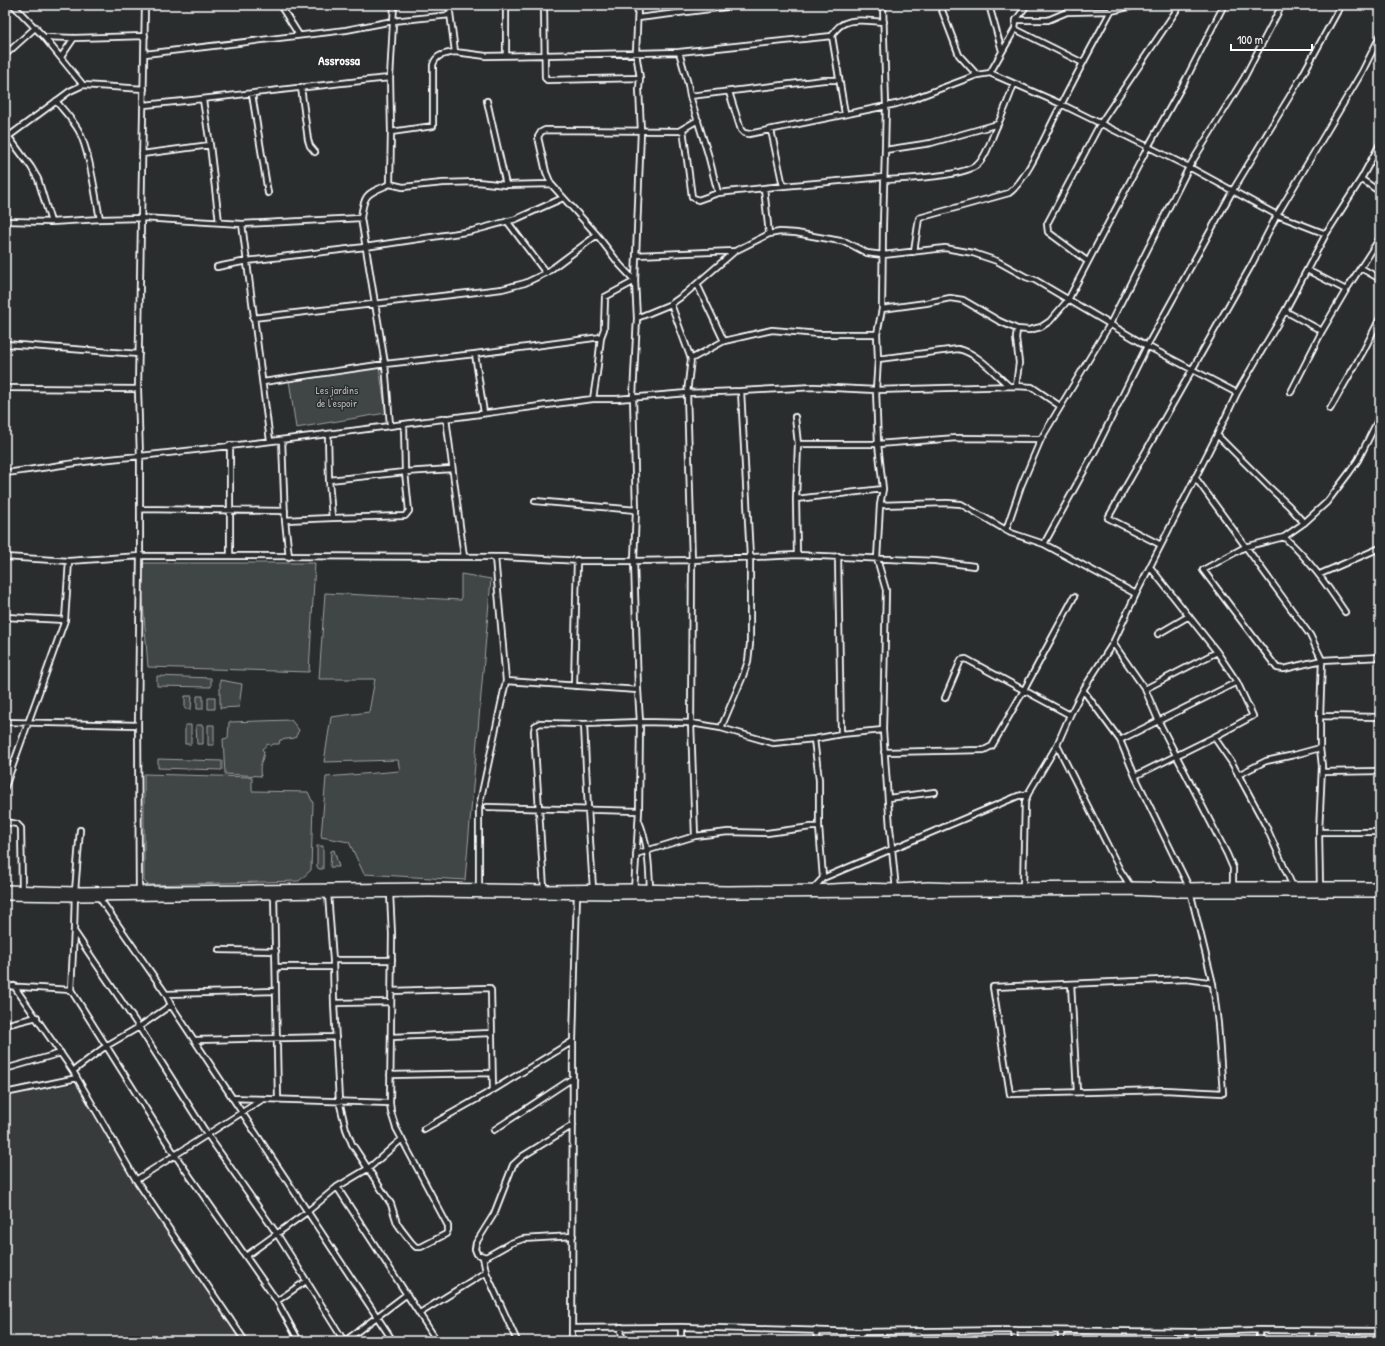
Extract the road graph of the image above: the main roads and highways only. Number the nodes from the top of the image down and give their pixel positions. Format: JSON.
{"nodes":[{"id":1,"x":1380,"y":886,"type":"edge"},
{"id":2,"x":5,"y":889,"type":"edge"},
{"id":3,"x":1319,"y":889,"type":"junction"},
{"id":4,"x":479,"y":890,"type":"junction"},
{"id":5,"x":634,"y":891,"type":"junction"},
{"id":6,"x":303,"y":892,"type":"junction"},
{"id":7,"x":577,"y":892,"type":"junction"},
{"id":8,"x":813,"y":892,"type":"junction"},
{"id":9,"x":139,"y":893,"type":"junction"},
{"id":10,"x":1380,"y":893,"type":"edge"},
{"id":11,"x":75,"y":894,"type":"junction"},
{"id":12,"x":5,"y":896,"type":"edge"}],
"edges":[{"from":1,"to":3,"type":"main road"},
{"from":2,"to":11,"type":"main road"},
{"from":3,"to":8,"type":"main road"},
{"from":3,"to":10,"type":"main road"},
{"from":4,"to":6,"type":"main road"},
{"from":4,"to":6,"type":"main road"},
{"from":4,"to":7,"type":"main road"},
{"from":4,"to":7,"type":"main road"},
{"from":5,"to":7,"type":"main road"},
{"from":5,"to":7,"type":"main road"},
{"from":5,"to":8,"type":"main road"},
{"from":5,"to":8,"type":"main road"},
{"from":6,"to":9,"type":"main road"},
{"from":6,"to":9,"type":"main road"},
{"from":9,"to":11,"type":"main road"},
{"from":9,"to":11,"type":"main road"},
{"from":11,"to":12,"type":"main road"}]}
